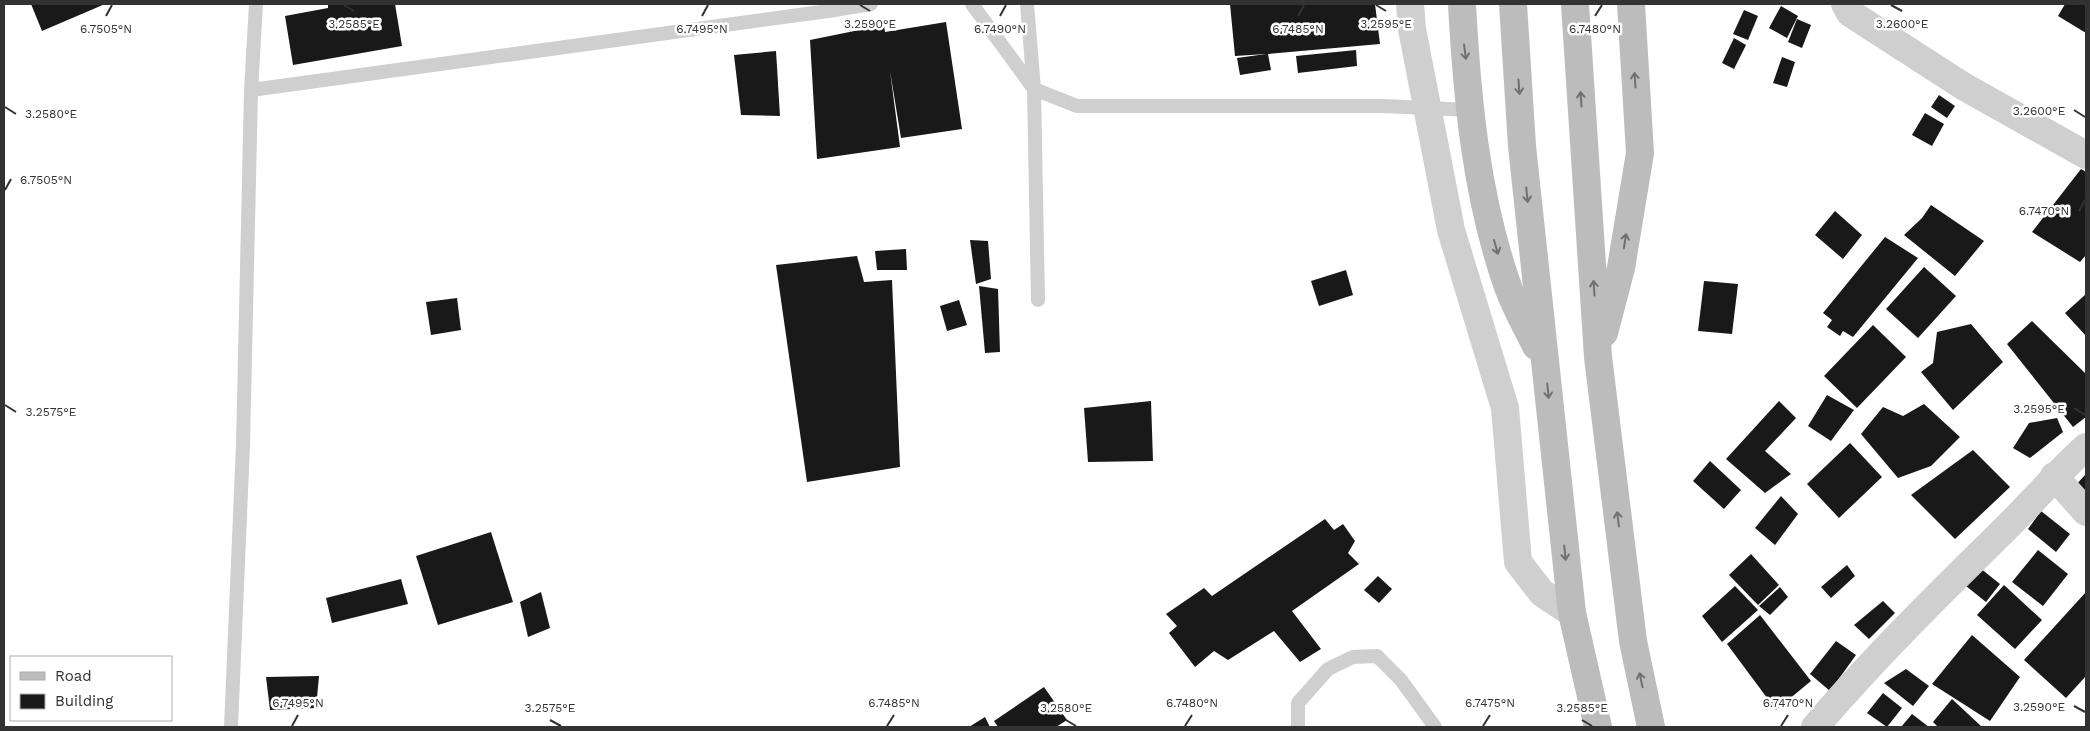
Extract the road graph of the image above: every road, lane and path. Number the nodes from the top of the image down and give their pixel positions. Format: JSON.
{"nodes":[{"id":1,"x":256,"y":4,"type":"edge"},
{"id":2,"x":871,"y":4,"type":"edge"},
{"id":3,"x":972,"y":4,"type":"edge"},
{"id":4,"x":1027,"y":4,"type":"edge"},
{"id":5,"x":1410,"y":4,"type":"edge"},
{"id":6,"x":1462,"y":4,"type":"edge"},
{"id":7,"x":1513,"y":4,"type":"edge"},
{"id":8,"x":1575,"y":4,"type":"edge"},
{"id":9,"x":1630,"y":4,"type":"edge"},
{"id":10,"x":1846,"y":4,"type":"edge"},
{"id":11,"x":1034,"y":89,"type":"junction"},
{"id":12,"x":251,"y":90,"type":"junction"},
{"id":13,"x":1427,"y":108,"type":"junction"},
{"id":14,"x":1472,"y":110,"type":"junction"},
{"id":15,"x":2086,"y":155,"type":"edge"},
{"id":16,"x":1038,"y":300,"type":"dead end"},
{"id":17,"x":1598,"y":356,"type":"junction"},
{"id":18,"x":1545,"y":364,"type":"junction"},
{"id":19,"x":2086,"y":447,"type":"edge"},
{"id":20,"x":2054,"y":476,"type":"junction"},
{"id":21,"x":2086,"y":512,"type":"edge"},
{"id":22,"x":1572,"y":613,"type":"junction"},
{"id":23,"x":231,"y":727,"type":"edge"},
{"id":24,"x":1298,"y":727,"type":"edge"},
{"id":25,"x":1435,"y":727,"type":"edge"},
{"id":26,"x":1598,"y":727,"type":"edge"},
{"id":27,"x":1651,"y":727,"type":"edge"},
{"id":28,"x":1815,"y":727,"type":"edge"}],
"edges":[{"from":1,"to":12,"type":"lane"},
{"from":2,"to":12,"type":"lane"},
{"from":3,"to":11,"type":"lane"},
{"from":4,"to":11,"type":"lane"},
{"from":5,"to":13,"type":"street"},
{"from":6,"to":14,"type":"main road","one_way":true},
{"from":7,"to":18,"type":"main road","one_way":true},
{"from":17,"to":8,"type":"main road","one_way":true},
{"from":17,"to":9,"type":"main road","one_way":true},
{"from":10,"to":15,"type":"street"},
{"from":11,"to":13,"type":"lane"},
{"from":11,"to":16,"type":"lane"},
{"from":12,"to":23,"type":"lane"},
{"from":13,"to":14,"type":"lane"},
{"from":13,"to":22,"type":"street"},
{"from":14,"to":18,"type":"main road","one_way":true},
{"from":27,"to":17,"type":"main road","one_way":true},
{"from":18,"to":22,"type":"main road","one_way":true},
{"from":19,"to":20,"type":"street"},
{"from":20,"to":21,"type":"street"},
{"from":20,"to":28,"type":"street"},
{"from":22,"to":26,"type":"main road"},
{"from":24,"to":25,"type":"lane"}]}
